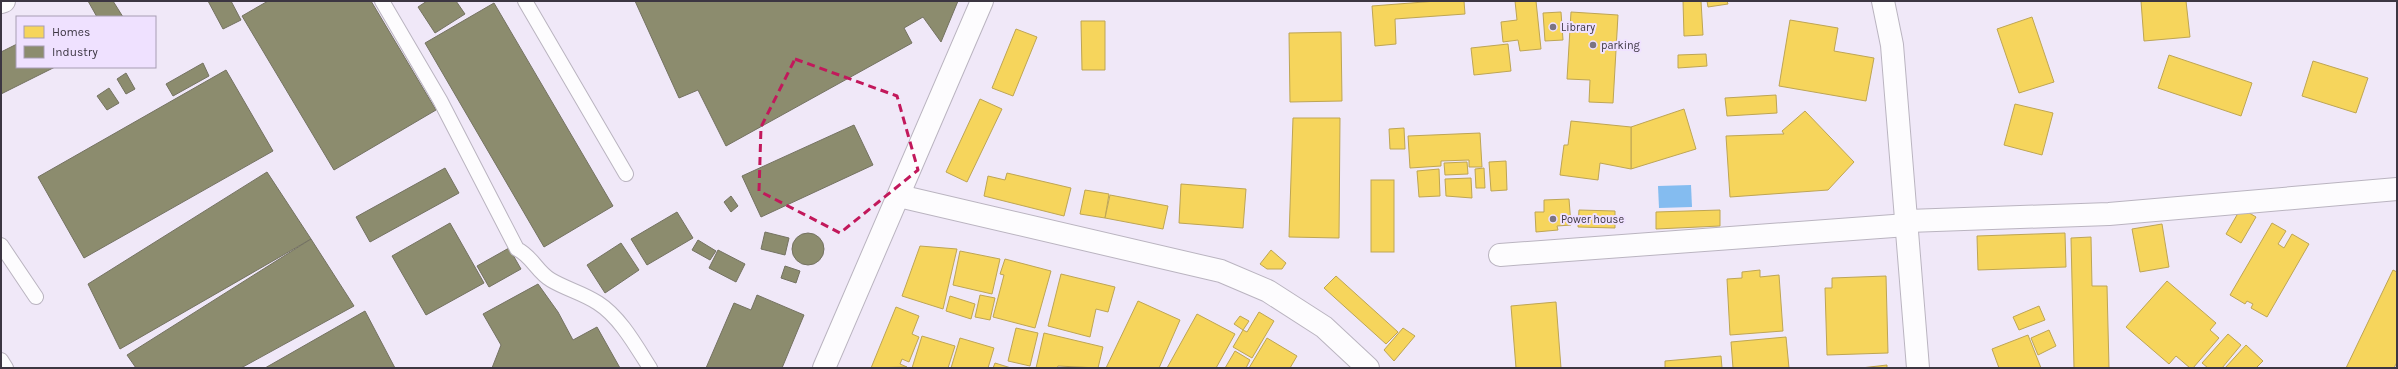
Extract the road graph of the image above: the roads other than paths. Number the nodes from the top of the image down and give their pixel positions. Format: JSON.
{"nodes":[{"id":1,"x":4,"y":1,"type":"edge"},
{"id":2,"x":382,"y":1,"type":"edge"},
{"id":3,"x":525,"y":1,"type":"edge"},
{"id":4,"x":982,"y":1,"type":"edge"},
{"id":5,"x":1883,"y":1,"type":"edge"},
{"id":6,"x":1,"y":2,"type":"edge"},
{"id":7,"x":626,"y":174,"type":"dead end"},
{"id":8,"x":2397,"y":189,"type":"edge"},
{"id":9,"x":2347,"y":193,"type":"junction"},
{"id":10,"x":899,"y":196,"type":"junction"},
{"id":11,"x":2397,"y":197,"type":"edge"},
{"id":12,"x":1907,"y":223,"type":"junction"},
{"id":13,"x":1,"y":245,"type":"edge"},
{"id":14,"x":1500,"y":255,"type":"dead end"},
{"id":15,"x":36,"y":297,"type":"dead end"},
{"id":16,"x":1,"y":360,"type":"edge"},
{"id":17,"x":6,"y":368,"type":"edge"},
{"id":18,"x":650,"y":368,"type":"edge"},
{"id":19,"x":824,"y":368,"type":"edge"},
{"id":20,"x":1368,"y":368,"type":"edge"},
{"id":21,"x":1918,"y":368,"type":"edge"}],
"edges":[{"from":1,"to":6,"type":"street"},
{"from":2,"to":18,"type":"lane"},
{"from":3,"to":7,"type":"lane"},
{"from":4,"to":10,"type":"street"},
{"from":5,"to":12,"type":"street"},
{"from":8,"to":9,"type":"street"},
{"from":9,"to":11,"type":"lane"},
{"from":9,"to":12,"type":"street"},
{"from":10,"to":19,"type":"street"},
{"from":10,"to":20,"type":"street"},
{"from":12,"to":14,"type":"street"},
{"from":12,"to":21,"type":"street"},
{"from":13,"to":15,"type":"lane"},
{"from":16,"to":17,"type":"lane"}]}
